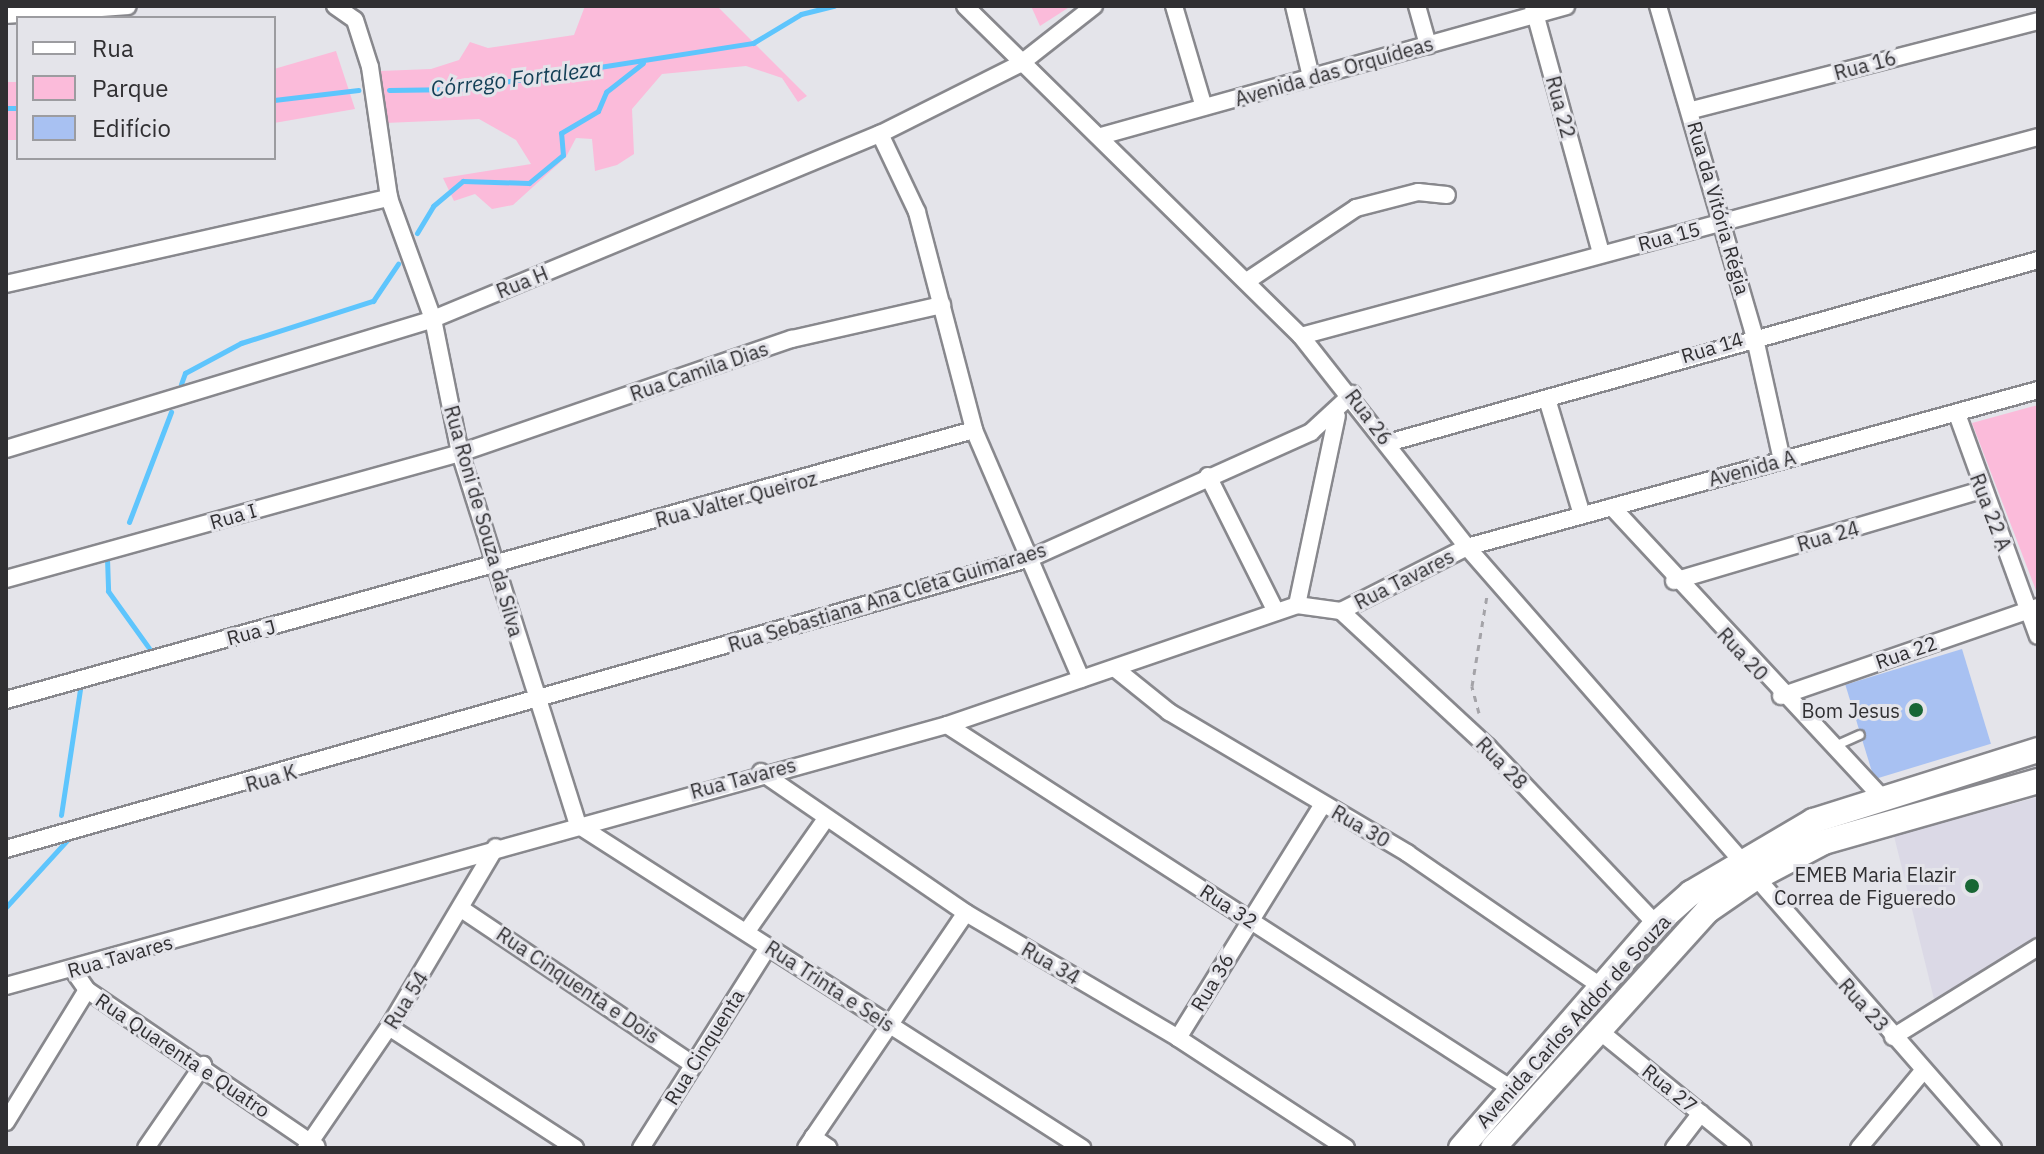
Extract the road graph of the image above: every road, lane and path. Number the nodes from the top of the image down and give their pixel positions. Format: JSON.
{"nodes":[{"id":1,"x":128,"y":6,"type":"edge"},
{"id":2,"x":335,"y":6,"type":"edge"},
{"id":3,"x":965,"y":6,"type":"edge"},
{"id":4,"x":1094,"y":6,"type":"edge"},
{"id":5,"x":1174,"y":6,"type":"edge"},
{"id":6,"x":1294,"y":6,"type":"edge"},
{"id":7,"x":1417,"y":6,"type":"edge"},
{"id":8,"x":1566,"y":6,"type":"edge"},
{"id":9,"x":1658,"y":6,"type":"edge"},
{"id":10,"x":81,"y":9,"type":"edge"},
{"id":11,"x":1534,"y":10,"type":"edge"},
{"id":12,"x":355,"y":13,"type":"edge"},
{"id":13,"x":6,"y":15,"type":"edge"},
{"id":14,"x":2038,"y":21,"type":"edge"},
{"id":15,"x":1428,"y":45,"type":"junction"},
{"id":16,"x":1020,"y":64,"type":"junction"},
{"id":17,"x":1311,"y":77,"type":"junction"},
{"id":18,"x":1204,"y":107,"type":"junction"},
{"id":19,"x":1692,"y":110,"type":"junction"},
{"id":20,"x":880,"y":134,"type":"junction"},
{"id":21,"x":1101,"y":136,"type":"junction"},
{"id":22,"x":2038,"y":137,"type":"edge"},
{"id":23,"x":1447,"y":195,"type":"dead end"},
{"id":24,"x":389,"y":198,"type":"junction"},
{"id":25,"x":1721,"y":222,"type":"junction"},
{"id":26,"x":1601,"y":253,"type":"junction"},
{"id":27,"x":2038,"y":260,"type":"edge"},
{"id":28,"x":1247,"y":281,"type":"junction"},
{"id":29,"x":6,"y":284,"type":"edge"},
{"id":30,"x":942,"y":305,"type":"junction"},
{"id":31,"x":433,"y":319,"type":"junction"},
{"id":32,"x":1754,"y":334,"type":"junction"},
{"id":33,"x":1301,"y":336,"type":"junction"},
{"id":34,"x":2038,"y":390,"type":"edge"},
{"id":35,"x":1352,"y":394,"type":"junction"},
{"id":36,"x":1547,"y":399,"type":"junction"},
{"id":37,"x":1957,"y":414,"type":"junction"},
{"id":38,"x":1337,"y":416,"type":"junction"},
{"id":39,"x":974,"y":430,"type":"junction"},
{"id":40,"x":1388,"y":443,"type":"junction"},
{"id":41,"x":6,"y":449,"type":"edge"},
{"id":42,"x":460,"y":453,"type":"junction"},
{"id":43,"x":1782,"y":460,"type":"junction"},
{"id":44,"x":1208,"y":476,"type":"junction"},
{"id":45,"x":1982,"y":490,"type":"junction"},
{"id":46,"x":1612,"y":507,"type":"junction"},
{"id":47,"x":1582,"y":515,"type":"junction"},
{"id":48,"x":1467,"y":547,"type":"junction"},
{"id":49,"x":1031,"y":558,"type":"junction"},
{"id":50,"x":496,"y":565,"type":"junction"},
{"id":51,"x":6,"y":579,"type":"edge"},
{"id":52,"x":1495,"y":580,"type":"junction"},
{"id":53,"x":1674,"y":581,"type":"junction"},
{"id":54,"x":1297,"y":605,"type":"junction"},
{"id":55,"x":2034,"y":608,"type":"edge"},
{"id":56,"x":1341,"y":611,"type":"junction"},
{"id":57,"x":1276,"y":612,"type":"junction"},
{"id":58,"x":2038,"y":636,"type":"edge"},
{"id":59,"x":1117,"y":670,"type":"junction"},
{"id":60,"x":1081,"y":679,"type":"junction"},
{"id":61,"x":1781,"y":696,"type":"junction"},
{"id":62,"x":6,"y":700,"type":"edge"},
{"id":63,"x":535,"y":703,"type":"junction"},
{"id":64,"x":947,"y":725,"type":"junction"},
{"id":65,"x":1860,"y":735,"type":"dead end"},
{"id":66,"x":1488,"y":747,"type":"junction"},
{"id":67,"x":1832,"y":747,"type":"junction"},
{"id":68,"x":2038,"y":750,"type":"edge"},
{"id":69,"x":761,"y":772,"type":"junction"},
{"id":70,"x":2038,"y":781,"type":"edge"},
{"id":71,"x":1881,"y":796,"type":"junction"},
{"id":72,"x":1323,"y":804,"type":"junction"},
{"id":73,"x":825,"y":820,"type":"junction"},
{"id":74,"x":578,"y":825,"type":"junction"},
{"id":75,"x":496,"y":847,"type":"junction"},
{"id":76,"x":6,"y":849,"type":"edge"},
{"id":77,"x":1745,"y":870,"type":"junction"},
{"id":78,"x":463,"y":910,"type":"junction"},
{"id":79,"x":966,"y":913,"type":"junction"},
{"id":80,"x":1250,"y":919,"type":"junction"},
{"id":81,"x":1656,"y":924,"type":"junction"},
{"id":82,"x":747,"y":931,"type":"junction"},
{"id":83,"x":768,"y":947,"type":"junction"},
{"id":84,"x":2038,"y":947,"type":"edge"},
{"id":85,"x":73,"y":970,"type":"junction"},
{"id":86,"x":6,"y":986,"type":"edge"},
{"id":87,"x":1602,"y":987,"type":"junction"},
{"id":88,"x":87,"y":990,"type":"junction"},
{"id":89,"x":891,"y":1026,"type":"junction"},
{"id":90,"x":389,"y":1027,"type":"junction"},
{"id":91,"x":1597,"y":1029,"type":"junction"},
{"id":92,"x":1893,"y":1037,"type":"junction"},
{"id":93,"x":1178,"y":1038,"type":"junction"},
{"id":94,"x":691,"y":1063,"type":"junction"},
{"id":95,"x":203,"y":1065,"type":"junction"},
{"id":96,"x":1923,"y":1071,"type":"junction"},
{"id":97,"x":1510,"y":1088,"type":"junction"},
{"id":98,"x":1701,"y":1113,"type":"junction"},
{"id":99,"x":6,"y":1122,"type":"edge"},
{"id":100,"x":809,"y":1143,"type":"edge"},
{"id":101,"x":311,"y":1146,"type":"edge"},
{"id":102,"x":146,"y":1148,"type":"edge"},
{"id":103,"x":575,"y":1148,"type":"edge"},
{"id":104,"x":641,"y":1148,"type":"edge"},
{"id":105,"x":829,"y":1148,"type":"edge"},
{"id":106,"x":1082,"y":1148,"type":"edge"},
{"id":107,"x":1346,"y":1148,"type":"edge"},
{"id":108,"x":1461,"y":1148,"type":"edge"},
{"id":109,"x":1493,"y":1148,"type":"edge"},
{"id":110,"x":1674,"y":1148,"type":"edge"},
{"id":111,"x":1743,"y":1148,"type":"edge"},
{"id":112,"x":1859,"y":1148,"type":"edge"},
{"id":113,"x":1993,"y":1148,"type":"edge"}],
"edges":[{"from":1,"to":10,"type":"street"},
{"from":2,"to":12,"type":"street"},
{"from":3,"to":16,"type":"street","name":"Rua 26"},
{"from":4,"to":16,"type":"street","name":"Rua H"},
{"from":5,"to":18,"type":"street"},
{"from":6,"to":17,"type":"street"},
{"from":7,"to":15,"type":"street"},
{"from":8,"to":11,"type":"street","name":"Avenida das Orquídeas"},
{"from":9,"to":19,"type":"street","name":"Rua da Vitória Régia"},
{"from":10,"to":13,"type":"street"},
{"from":11,"to":15,"type":"street","name":"Avenida das Orquídeas"},
{"from":11,"to":26,"type":"street","name":"Rua 22"},
{"from":12,"to":24,"type":"street","name":"Rua Roni de Souza da Silva"},
{"from":14,"to":19,"type":"street","name":"Rua 16"},
{"from":15,"to":17,"type":"street","name":"Avenida das Orquídeas"},
{"from":16,"to":20,"type":"street","name":"Rua H"},
{"from":16,"to":21,"type":"street","name":"Rua 26"},
{"from":17,"to":18,"type":"street","name":"Avenida das Orquídeas"},
{"from":18,"to":21,"type":"street","name":"Avenida das Orquídeas"},
{"from":19,"to":25,"type":"street","name":"Rua da Vitória Régia"},
{"from":20,"to":30,"type":"street"},
{"from":20,"to":31,"type":"street","name":"Rua H"},
{"from":21,"to":28,"type":"street","name":"Rua 26"},
{"from":22,"to":25,"type":"street","name":"Rua 15"},
{"from":23,"to":28,"type":"street"},
{"from":24,"to":29,"type":"street"},
{"from":24,"to":31,"type":"street","name":"Rua Roni de Souza da Silva"},
{"from":25,"to":26,"type":"street","name":"Rua 15"},
{"from":25,"to":32,"type":"street","name":"Rua da Vitória Régia"},
{"from":26,"to":33,"type":"street","name":"Rua 15"},
{"from":27,"to":32,"type":"street","name":"Rua 14"},
{"from":28,"to":33,"type":"street","name":"Rua 26"},
{"from":30,"to":39,"type":"street"},
{"from":30,"to":42,"type":"street","name":"Rua Camila Dias"},
{"from":31,"to":41,"type":"street","name":"Rua H"},
{"from":31,"to":42,"type":"street","name":"Rua Roni de Souza da Silva"},
{"from":32,"to":36,"type":"street","name":"Rua 14"},
{"from":32,"to":43,"type":"street","name":"Rua da Vitória Régia"},
{"from":33,"to":35,"type":"street","name":"Rua 26"},
{"from":34,"to":37,"type":"street","name":"Avenida A"},
{"from":35,"to":38,"type":"street"},
{"from":35,"to":40,"type":"street","name":"Rua 26"},
{"from":36,"to":40,"type":"street","name":"Rua 14"},
{"from":36,"to":47,"type":"street"},
{"from":37,"to":43,"type":"street","name":"Avenida A"},
{"from":37,"to":45,"type":"street","name":"Rua 22 A"},
{"from":38,"to":44,"type":"street","name":"Rua Sebastiana Ana Cleta Guimaraes"},
{"from":38,"to":54,"type":"street"},
{"from":39,"to":49,"type":"street"},
{"from":39,"to":50,"type":"street","name":"Rua Valter Queiroz"},
{"from":40,"to":48,"type":"street","name":"Rua 26"},
{"from":42,"to":50,"type":"street","name":"Rua Roni de Souza da Silva"},
{"from":42,"to":51,"type":"street","name":"Rua I"},
{"from":43,"to":46,"type":"street","name":"Avenida A"},
{"from":44,"to":49,"type":"street","name":"Rua Sebastiana Ana Cleta Guimaraes"},
{"from":44,"to":57,"type":"street"},
{"from":45,"to":53,"type":"street","name":"Rua 24"},
{"from":45,"to":55,"type":"street","name":"Rua 22 A"},
{"from":46,"to":47,"type":"street","name":"Avenida A"},
{"from":46,"to":53,"type":"street","name":"Rua 20"},
{"from":47,"to":48,"type":"street","name":"Avenida A"},
{"from":48,"to":52,"type":"street","name":"Rua 26"},
{"from":48,"to":56,"type":"street","name":"Rua Tavares"},
{"from":49,"to":60,"type":"street"},
{"from":49,"to":63,"type":"street","name":"Rua Sebastiana Ana Cleta Guimaraes"},
{"from":50,"to":62,"type":"street","name":"Rua J"},
{"from":50,"to":63,"type":"street","name":"Rua Roni de Souza da Silva"},
{"from":52,"to":66,"type":"path"},
{"from":52,"to":77,"type":"street","name":"Rua 26"},
{"from":53,"to":61,"type":"street","name":"Rua 20"},
{"from":54,"to":56,"type":"street","name":"Rua Tavares"},
{"from":54,"to":57,"type":"street","name":"Rua Tavares"},
{"from":55,"to":58,"type":"street"},
{"from":55,"to":61,"type":"street","name":"Rua 22"},
{"from":56,"to":66,"type":"street","name":"Rua 28"},
{"from":57,"to":59,"type":"street","name":"Rua Tavares"},
{"from":59,"to":60,"type":"street","name":"Rua Tavares"},
{"from":59,"to":72,"type":"street","name":"Rua 30"},
{"from":60,"to":64,"type":"street","name":"Rua Tavares"},
{"from":61,"to":67,"type":"street","name":"Rua 20"},
{"from":63,"to":74,"type":"street","name":"Rua Roni de Souza da Silva"},
{"from":63,"to":76,"type":"street","name":"Rua K"},
{"from":64,"to":69,"type":"street","name":"Rua Tavares"},
{"from":64,"to":80,"type":"street","name":"Rua 32"},
{"from":65,"to":67,"type":"lane"},
{"from":66,"to":81,"type":"street","name":"Rua 28"},
{"from":67,"to":71,"type":"street","name":"Rua 20"},
{"from":68,"to":71,"type":"street","name":"Avenida Carlos Addor de Souza"},
{"from":69,"to":73,"type":"street","name":"Rua 34"},
{"from":69,"to":74,"type":"street","name":"Rua Tavares"},
{"from":70,"to":77,"type":"street","name":"Avenida Carlos Addor de Souza"},
{"from":71,"to":77,"type":"street","name":"Avenida Carlos Addor de Souza"},
{"from":72,"to":80,"type":"street","name":"Rua 36"},
{"from":72,"to":87,"type":"street","name":"Rua 30"},
{"from":73,"to":79,"type":"street","name":"Rua 34"},
{"from":73,"to":82,"type":"street"},
{"from":74,"to":75,"type":"street","name":"Rua Tavares"},
{"from":74,"to":82,"type":"street","name":"Rua Trinta e Seis"},
{"from":75,"to":78,"type":"street","name":"Rua 54"},
{"from":75,"to":85,"type":"street","name":"Rua Tavares"},
{"from":77,"to":81,"type":"street","name":"Avenida Carlos Addor de Souza"},
{"from":77,"to":91,"type":"street","name":"Avenida Carlos Addor de Souza"},
{"from":77,"to":92,"type":"street","name":"Rua 23"},
{"from":78,"to":90,"type":"street","name":"Rua 54"},
{"from":78,"to":94,"type":"street","name":"Rua Cinquenta e Dois"},
{"from":79,"to":89,"type":"street"},
{"from":79,"to":93,"type":"street","name":"Rua 34"},
{"from":80,"to":93,"type":"street","name":"Rua 36"},
{"from":80,"to":97,"type":"street","name":"Rua 32"},
{"from":81,"to":87,"type":"street","name":"Avenida Carlos Addor de Souza"},
{"from":82,"to":83,"type":"street","name":"Rua Trinta e Seis"},
{"from":83,"to":89,"type":"street","name":"Rua Trinta e Seis"},
{"from":83,"to":94,"type":"street","name":"Rua Cinquenta"},
{"from":84,"to":92,"type":"street"},
{"from":85,"to":86,"type":"street","name":"Rua Tavares"},
{"from":85,"to":88,"type":"street"},
{"from":87,"to":97,"type":"street","name":"Avenida Carlos Addor de Souza"},
{"from":88,"to":95,"type":"street","name":"Rua Quarenta e Quatro"},
{"from":88,"to":99,"type":"street"},
{"from":89,"to":100,"type":"street"},
{"from":89,"to":106,"type":"street","name":"Rua Trinta e Seis"},
{"from":90,"to":101,"type":"street","name":"Rua 54"},
{"from":90,"to":103,"type":"street"},
{"from":91,"to":98,"type":"street","name":"Rua 27"},
{"from":91,"to":109,"type":"street","name":"Avenida Carlos Addor de Souza"},
{"from":92,"to":96,"type":"street","name":"Rua 23"},
{"from":93,"to":107,"type":"street","name":"Rua 34"},
{"from":94,"to":104,"type":"street","name":"Rua Cinquenta"},
{"from":95,"to":101,"type":"street","name":"Rua Quarenta e Quatro"},
{"from":95,"to":102,"type":"street"},
{"from":96,"to":112,"type":"street"},
{"from":96,"to":113,"type":"street","name":"Rua 23"},
{"from":97,"to":108,"type":"street","name":"Avenida Carlos Addor de Souza"},
{"from":98,"to":110,"type":"street"},
{"from":98,"to":111,"type":"street","name":"Rua 27"},
{"from":100,"to":105,"type":"street"}]}
